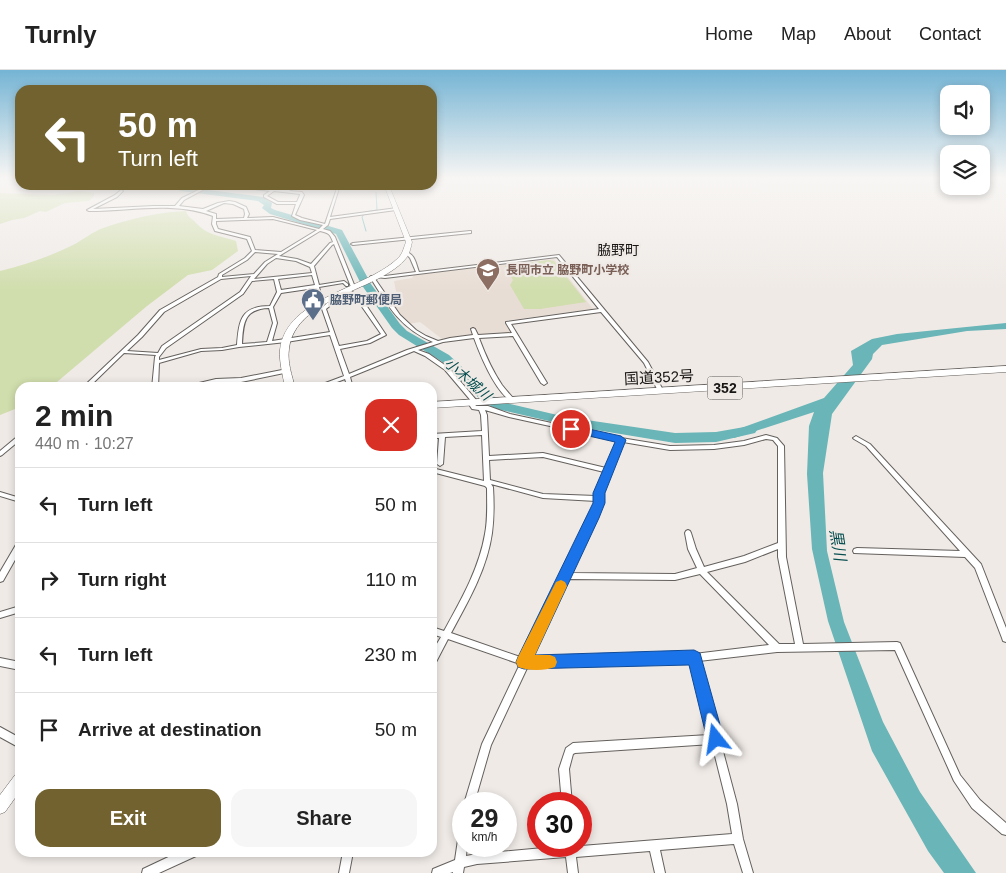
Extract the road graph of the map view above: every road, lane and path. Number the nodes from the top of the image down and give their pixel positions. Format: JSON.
{"nodes":[{"id":1,"x":215,"y":215,"type":"edge"},
{"id":2,"x":246,"y":215,"type":"edge"},
{"id":3,"x":294,"y":215,"type":"edge"},
{"id":4,"x":349,"y":215,"type":"edge"},
{"id":5,"x":398,"y":215,"type":"edge"},
{"id":6,"x":328,"y":218,"type":"joint"},
{"id":7,"x":245,"y":219,"type":"junction"},
{"id":8,"x":215,"y":220,"type":"junction"},
{"id":9,"x":323,"y":227,"type":"junction"},
{"id":10,"x":470,"y":232,"type":"dead end"},
{"id":11,"x":407,"y":239,"type":"junction"},
{"id":12,"x":334,"y":243,"type":"junction"},
{"id":13,"x":353,"y":244,"type":"dead end"},
{"id":14,"x":254,"y":250,"type":"junction"},
{"id":15,"x":282,"y":253,"type":"junction"},
{"id":16,"x":407,"y":253,"type":"junction"},
{"id":17,"x":275,"y":257,"type":"junction"},
{"id":18,"x":312,"y":266,"type":"junction"},
{"id":19,"x":418,"y":273,"type":"junction"},
{"id":20,"x":313,"y":274,"type":"junction"},
{"id":21,"x":254,"y":275,"type":"junction"},
{"id":22,"x":373,"y":277,"type":"junction"},
{"id":23,"x":220,"y":278,"type":"junction"},
{"id":24,"x":276,"y":278,"type":"junction"},
{"id":25,"x":250,"y":280,"type":"junction"},
{"id":26,"x":317,"y":286,"type":"junction"},
{"id":27,"x":351,"y":288,"type":"junction"},
{"id":28,"x":278,"y":292,"type":"junction"},
{"id":29,"x":320,"y":298,"type":"dead end"},
{"id":30,"x":271,"y":307,"type":"junction"},
{"id":31,"x":603,"y":310,"type":"junction"},
{"id":32,"x":473,"y":329,"type":"dead end"},
{"id":33,"x":332,"y":333,"type":"junction"},
{"id":34,"x":515,"y":334,"type":"junction"},
{"id":35,"x":476,"y":338,"type":"junction"},
{"id":36,"x":286,"y":341,"type":"junction"},
{"id":37,"x":436,"y":342,"type":"junction"},
{"id":38,"x":268,"y":343,"type":"junction"},
{"id":39,"x":239,"y":346,"type":"junction"},
{"id":40,"x":337,"y":348,"type":"junction"},
{"id":41,"x":416,"y":349,"type":"junction"},
{"id":42,"x":124,"y":352,"type":"junction"},
{"id":43,"x":158,"y":354,"type":"junction"},
{"id":44,"x":157,"y":362,"type":"junction"},
{"id":45,"x":1006,"y":369,"type":"edge"},
{"id":46,"x":287,"y":371,"type":"junction"},
{"id":47,"x":347,"y":378,"type":"junction"},
{"id":48,"x":91,"y":382,"type":"edge"},
{"id":49,"x":155,"y":382,"type":"edge"},
{"id":50,"x":211,"y":382,"type":"edge"},
{"id":51,"x":289,"y":382,"type":"edge"},
{"id":52,"x":334,"y":382,"type":"edge"},
{"id":53,"x":349,"y":382,"type":"edge"},
{"id":54,"x":544,"y":383,"type":"dead end"},
{"id":55,"x":661,"y":392,"type":"junction"},
{"id":56,"x":509,"y":400,"type":"junction"},
{"id":57,"x":476,"y":404,"type":"junction"},
{"id":58,"x":437,"y":405,"type":"edge"},
{"id":59,"x":485,"y":433,"type":"junction"},
{"id":60,"x":442,"y":435,"type":"junction"},
{"id":61,"x":437,"y":436,"type":"edge"},
{"id":62,"x":856,"y":438,"type":"dead end"},
{"id":63,"x":621,"y":440,"type":"junction"},
{"id":64,"x":15,"y":441,"type":"edge"},
{"id":65,"x":0,"y":454,"type":"edge"},
{"id":66,"x":486,"y":458,"type":"junction"},
{"id":67,"x":440,"y":464,"type":"dead end"},
{"id":68,"x":437,"y":471,"type":"edge"},
{"id":69,"x":608,"y":471,"type":"junction"},
{"id":70,"x":487,"y":480,"type":"junction"},
{"id":71,"x":0,"y":494,"type":"edge"},
{"id":72,"x":15,"y":498,"type":"edge"},
{"id":73,"x":600,"y":498,"type":"junction"},
{"id":74,"x":688,"y":533,"type":"dead end"},
{"id":75,"x":781,"y":545,"type":"junction"},
{"id":76,"x":857,"y":551,"type":"dead end"},
{"id":77,"x":15,"y":554,"type":"edge"},
{"id":78,"x":967,"y":554,"type":"junction"},
{"id":79,"x":702,"y":571,"type":"junction"},
{"id":80,"x":565,"y":576,"type":"junction"},
{"id":81,"x":0,"y":579,"type":"edge"},
{"id":82,"x":15,"y":611,"type":"edge"},
{"id":83,"x":0,"y":616,"type":"edge"},
{"id":84,"x":437,"y":632,"type":"edge"},
{"id":85,"x":446,"y":635,"type":"junction"},
{"id":86,"x":1006,"y":638,"type":"edge"},
{"id":87,"x":777,"y":648,"type":"junction"},
{"id":88,"x":803,"y":648,"type":"junction"},
{"id":89,"x":437,"y":652,"type":"edge"},
{"id":90,"x":694,"y":658,"type":"junction"},
{"id":91,"x":0,"y":662,"type":"edge"},
{"id":92,"x":524,"y":662,"type":"junction"},
{"id":93,"x":15,"y":665,"type":"edge"},
{"id":94,"x":0,"y":732,"type":"edge"},
{"id":95,"x":716,"y":739,"type":"junction"},
{"id":96,"x":15,"y":741,"type":"edge"},
{"id":97,"x":15,"y":787,"type":"edge"},
{"id":98,"x":473,"y":792,"type":"edge"},
{"id":99,"x":566,"y":792,"type":"edge"},
{"id":100,"x":0,"y":807,"type":"edge"},
{"id":101,"x":1006,"y":830,"type":"edge"},
{"id":102,"x":738,"y":840,"type":"junction"},
{"id":103,"x":654,"y":845,"type":"junction"},
{"id":104,"x":592,"y":848,"type":"edge"},
{"id":105,"x":527,"y":854,"type":"edge"},
{"id":106,"x":181,"y":857,"type":"edge"},
{"id":107,"x":347,"y":857,"type":"edge"},
{"id":108,"x":571,"y":857,"type":"edge"},
{"id":109,"x":459,"y":868,"type":"edge"},
{"id":110,"x":147,"y":873,"type":"edge"},
{"id":111,"x":344,"y":873,"type":"edge"},
{"id":112,"x":437,"y":873,"type":"edge"},
{"id":113,"x":573,"y":873,"type":"edge"},
{"id":114,"x":660,"y":873,"type":"edge"},
{"id":115,"x":748,"y":873,"type":"edge"}],
"edges":[{"from":1,"to":8,"type":"street"},
{"from":2,"to":7,"type":"street"},
{"from":3,"to":9,"type":"street"},
{"from":4,"to":6,"type":"street"},
{"from":5,"to":11,"type":"highway"},
{"from":6,"to":9,"type":"street"},
{"from":7,"to":8,"type":"street"},
{"from":7,"to":9,"type":"street"},
{"from":8,"to":14,"type":"street"},
{"from":9,"to":12,"type":"street"},
{"from":9,"to":15,"type":"street"},
{"from":10,"to":11,"type":"street"},
{"from":11,"to":13,"type":"street"},
{"from":11,"to":16,"type":"highway"},
{"from":12,"to":18,"type":"street"},
{"from":12,"to":27,"type":"street"},
{"from":14,"to":15,"type":"street"},
{"from":14,"to":23,"type":"street"},
{"from":15,"to":17,"type":"street"},
{"from":16,"to":19,"type":"street"},
{"from":16,"to":22,"type":"highway"},
{"from":17,"to":18,"type":"street"},
{"from":17,"to":21,"type":"street"},
{"from":18,"to":20,"type":"street"},
{"from":19,"to":22,"type":"street"},
{"from":19,"to":31,"type":"street"},
{"from":20,"to":24,"type":"street"},
{"from":20,"to":26,"type":"street"},
{"from":21,"to":23,"type":"street"},
{"from":21,"to":25,"type":"street"},
{"from":22,"to":27,"type":"highway"},
{"from":22,"to":37,"type":"street"},
{"from":23,"to":42,"type":"street"},
{"from":24,"to":25,"type":"street"},
{"from":24,"to":28,"type":"street"},
{"from":25,"to":43,"type":"street"},
{"from":26,"to":27,"type":"street"},
{"from":26,"to":28,"type":"street"},
{"from":26,"to":29,"type":"street"},
{"from":27,"to":33,"type":"street"},
{"from":27,"to":36,"type":"highway"},
{"from":27,"to":40,"type":"street"},
{"from":28,"to":30,"type":"street"},
{"from":30,"to":38,"type":"street"},
{"from":30,"to":39,"type":"street"},
{"from":31,"to":34,"type":"street"},
{"from":31,"to":55,"type":"street"},
{"from":32,"to":35,"type":"street"},
{"from":33,"to":36,"type":"street"},
{"from":33,"to":40,"type":"street"},
{"from":34,"to":35,"type":"street"},
{"from":34,"to":54,"type":"street"},
{"from":35,"to":37,"type":"street"},
{"from":35,"to":56,"type":"street"},
{"from":36,"to":38,"type":"street"},
{"from":36,"to":46,"type":"highway"},
{"from":37,"to":41,"type":"street"},
{"from":38,"to":39,"type":"street"},
{"from":39,"to":44,"type":"street"},
{"from":40,"to":47,"type":"street"},
{"from":41,"to":47,"type":"street"},
{"from":41,"to":57,"type":"street"},
{"from":42,"to":43,"type":"street"},
{"from":42,"to":48,"type":"street"},
{"from":43,"to":44,"type":"street"},
{"from":44,"to":49,"type":"street"},
{"from":45,"to":55,"type":"highway","name":"国道352号","number":"352"},
{"from":46,"to":50,"type":"street"},
{"from":46,"to":51,"type":"highway"},
{"from":47,"to":52,"type":"street"},
{"from":47,"to":53,"type":"street"},
{"from":55,"to":56,"type":"highway","name":"国道352号","number":"352"},
{"from":56,"to":57,"type":"highway","name":"国道352号","number":"352"},
{"from":57,"to":58,"type":"highway","name":"国道352号","number":"352"},
{"from":57,"to":59,"type":"street"},
{"from":57,"to":63,"type":"street"},
{"from":59,"to":60,"type":"street"},
{"from":59,"to":66,"type":"street"},
{"from":60,"to":61,"type":"street"},
{"from":60,"to":67,"type":"street"},
{"from":62,"to":78,"type":"street"},
{"from":63,"to":69,"type":"street"},
{"from":63,"to":75,"type":"street"},
{"from":64,"to":65,"type":"street"},
{"from":66,"to":69,"type":"street"},
{"from":66,"to":70,"type":"street"},
{"from":68,"to":70,"type":"street"},
{"from":69,"to":73,"type":"street"},
{"from":70,"to":73,"type":"street"},
{"from":70,"to":85,"type":"street"},
{"from":71,"to":72,"type":"street"},
{"from":73,"to":80,"type":"street"},
{"from":74,"to":79,"type":"street"},
{"from":75,"to":79,"type":"street"},
{"from":75,"to":88,"type":"street"},
{"from":76,"to":78,"type":"street"},
{"from":77,"to":81,"type":"street"},
{"from":78,"to":86,"type":"street"},
{"from":79,"to":80,"type":"street"},
{"from":79,"to":87,"type":"street"},
{"from":80,"to":92,"type":"street"},
{"from":82,"to":83,"type":"street"},
{"from":84,"to":85,"type":"street"},
{"from":85,"to":89,"type":"street"},
{"from":85,"to":92,"type":"street"},
{"from":87,"to":88,"type":"street"},
{"from":87,"to":90,"type":"street"},
{"from":88,"to":101,"type":"street"},
{"from":90,"to":92,"type":"street"},
{"from":90,"to":95,"type":"street"},
{"from":91,"to":93,"type":"street"},
{"from":92,"to":98,"type":"street"},
{"from":94,"to":96,"type":"street"},
{"from":95,"to":99,"type":"street"},
{"from":95,"to":102,"type":"street"},
{"from":97,"to":100,"type":"main road"},
{"from":102,"to":103,"type":"street"},
{"from":102,"to":115,"type":"street"},
{"from":103,"to":104,"type":"street"},
{"from":103,"to":114,"type":"street"},
{"from":105,"to":109,"type":"street"},
{"from":106,"to":110,"type":"street"},
{"from":107,"to":111,"type":"street"},
{"from":108,"to":113,"type":"street"},
{"from":109,"to":112,"type":"street"}]}
